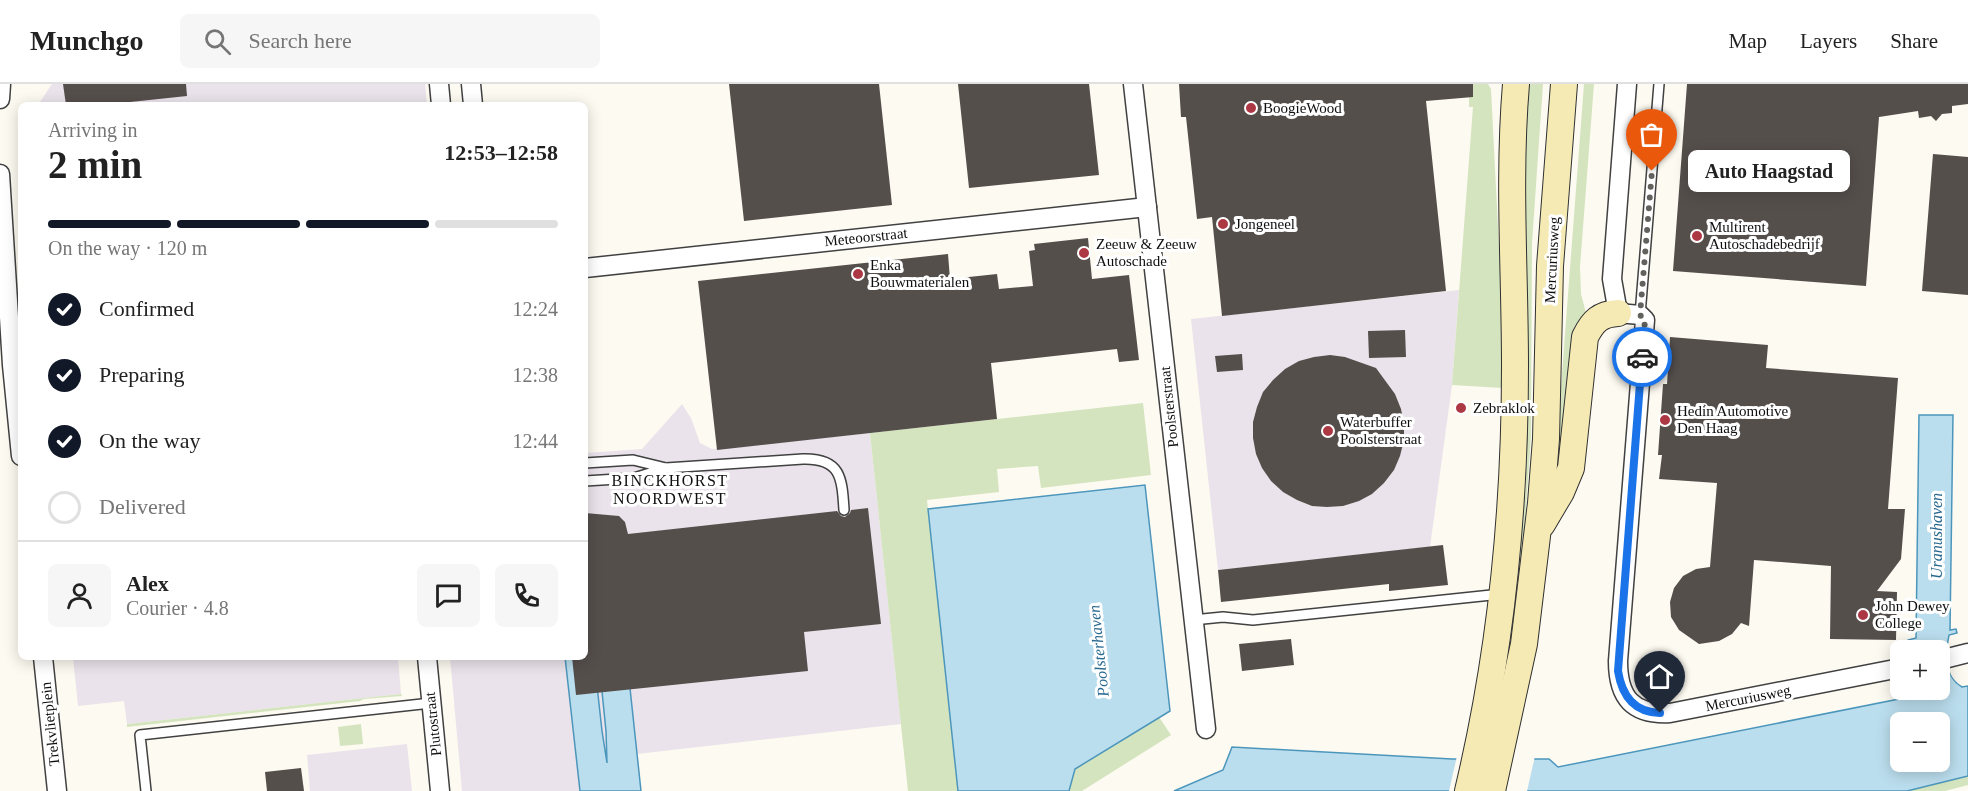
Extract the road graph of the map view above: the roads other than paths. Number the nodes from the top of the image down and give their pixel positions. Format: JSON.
{"nodes":[{"id":1,"x":1,"y":84,"type":"edge"},
{"id":2,"x":439,"y":84,"type":"edge"},
{"id":3,"x":471,"y":84,"type":"edge"},
{"id":4,"x":1133,"y":84,"type":"edge"},
{"id":5,"x":1516,"y":84,"type":"edge"},
{"id":6,"x":1564,"y":84,"type":"edge"},
{"id":7,"x":1627,"y":84,"type":"edge"},
{"id":8,"x":1659,"y":84,"type":"edge"},
{"id":9,"x":0,"y":99,"type":"edge"},
{"id":10,"x":441,"y":102,"type":"edge"},
{"id":11,"x":473,"y":102,"type":"edge"},
{"id":12,"x":0,"y":174,"type":"edge"},
{"id":13,"x":1147,"y":207,"type":"junction"},
{"id":14,"x":588,"y":268,"type":"edge"},
{"id":15,"x":1634,"y":317,"type":"junction"},
{"id":16,"x":18,"y":425,"type":"edge"},
{"id":17,"x":588,"y":463,"type":"edge"},
{"id":18,"x":666,"y":468,"type":"junction"},
{"id":19,"x":588,"y":481,"type":"edge"},
{"id":20,"x":844,"y":510,"type":"dead end"},
{"id":21,"x":1538,"y":531,"type":"junction"},
{"id":22,"x":1501,"y":594,"type":"junction"},
{"id":23,"x":1193,"y":621,"type":"junction"},
{"id":24,"x":1968,"y":653,"type":"edge"},
{"id":25,"x":1950,"y":658,"type":"edge"},
{"id":26,"x":43,"y":660,"type":"edge"},
{"id":27,"x":427,"y":660,"type":"edge"},
{"id":28,"x":1890,"y":670,"type":"edge"},
{"id":29,"x":431,"y":703,"type":"junction"},
{"id":30,"x":1206,"y":729,"type":"dead end"},
{"id":31,"x":57,"y":791,"type":"edge"},
{"id":32,"x":146,"y":791,"type":"edge"},
{"id":33,"x":440,"y":791,"type":"edge"},
{"id":34,"x":1468,"y":791,"type":"edge"},
{"id":35,"x":1492,"y":791,"type":"edge"}],
"edges":[{"from":1,"to":9,"type":"street"},
{"from":2,"to":10,"type":"street"},
{"from":3,"to":11,"type":"street"},
{"from":4,"to":13,"type":"street","name":"Poolsterstraat"},
{"from":5,"to":22,"type":"main road"},
{"from":6,"to":21,"type":"main road","name":"Mercuriusweg"},
{"from":7,"to":15,"type":"street","name":"Mercuriusweg"},
{"from":8,"to":15,"type":"lane"},
{"from":12,"to":16,"type":"street"},
{"from":13,"to":14,"type":"street","name":"Meteoorstraat"},
{"from":13,"to":23,"type":"street","name":"Poolsterstraat"},
{"from":15,"to":21,"type":"main road"},
{"from":15,"to":28,"type":"street","name":"Mercuriusweg"},
{"from":17,"to":18,"type":"lane"},
{"from":18,"to":19,"type":"lane"},
{"from":18,"to":20,"type":"lane"},
{"from":21,"to":35,"type":"main road","name":"Mercuriusweg"},
{"from":22,"to":23,"type":"lane"},
{"from":22,"to":34,"type":"main road"},
{"from":23,"to":30,"type":"street","name":"Poolsterstraat"},
{"from":24,"to":25,"type":"street"},
{"from":26,"to":31,"type":"street","name":"Trekvlietplein"},
{"from":27,"to":29,"type":"street","name":"Plutostraat"},
{"from":29,"to":32,"type":"lane"},
{"from":29,"to":33,"type":"street","name":"Plutostraat"}]}
